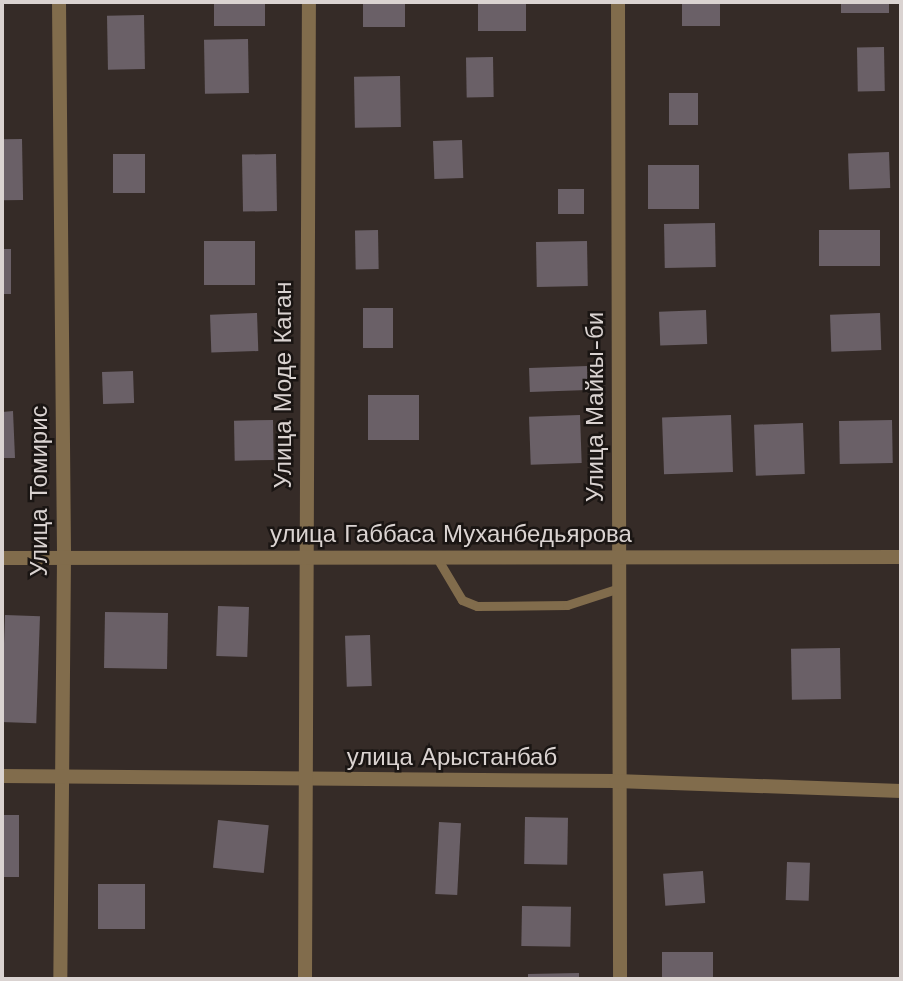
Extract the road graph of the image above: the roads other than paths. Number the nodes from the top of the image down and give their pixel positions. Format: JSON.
{"nodes":[{"id":1,"x":59,"y":2,"type":"edge"},
{"id":2,"x":309,"y":2,"type":"edge"},
{"id":3,"x":618,"y":2,"type":"edge"},
{"id":4,"x":901,"y":557,"type":"edge"},
{"id":5,"x":2,"y":558,"type":"edge"},
{"id":6,"x":64,"y":558,"type":"junction"},
{"id":7,"x":306,"y":558,"type":"junction"},
{"id":8,"x":438,"y":558,"type":"junction"},
{"id":9,"x":619,"y":558,"type":"junction"},
{"id":10,"x":619,"y":587,"type":"junction"},
{"id":11,"x":2,"y":776,"type":"edge"},
{"id":12,"x":61,"y":776,"type":"junction"},
{"id":13,"x":306,"y":781,"type":"junction"},
{"id":14,"x":616,"y":781,"type":"junction"},
{"id":15,"x":901,"y":791,"type":"edge"},
{"id":16,"x":60,"y":979,"type":"edge"},
{"id":17,"x":306,"y":979,"type":"edge"},
{"id":18,"x":620,"y":979,"type":"edge"}],
"edges":[{"from":1,"to":6,"type":"street","name":"Улица Томирис"},
{"from":2,"to":7,"type":"street","name":"Улица Моде Каган"},
{"from":3,"to":9,"type":"street","name":"Улица Майкы-би"},
{"from":4,"to":9,"type":"street","name":"улица Габбаса Муханбедьярова"},
{"from":5,"to":6,"type":"street","name":"улица Габбаса Муханбедьярова"},
{"from":6,"to":7,"type":"street","name":"улица Габбаса Муханбедьярова"},
{"from":6,"to":12,"type":"street","name":"Улица Томирис"},
{"from":7,"to":8,"type":"street","name":"улица Габбаса Муханбедьярова"},
{"from":7,"to":13,"type":"street","name":"Улица Моде Каган"},
{"from":8,"to":9,"type":"street","name":"улица Габбаса Муханбедьярова"},
{"from":8,"to":10,"type":"lane"},
{"from":9,"to":10,"type":"street","name":"Улица Майкы-би"},
{"from":10,"to":14,"type":"street","name":"Улица Майкы-би"},
{"from":11,"to":12,"type":"street","name":"улица Арыстанбаб"},
{"from":12,"to":13,"type":"street","name":"улица Арыстанбаб"},
{"from":12,"to":16,"type":"street","name":"Улица Томирис"},
{"from":13,"to":14,"type":"street","name":"улица Арыстанбаб"},
{"from":13,"to":17,"type":"street","name":"Улица Моде Каган"},
{"from":14,"to":15,"type":"street","name":"улица Арыстанбаб"},
{"from":14,"to":18,"type":"street","name":"Улица Майкы-би"}]}
